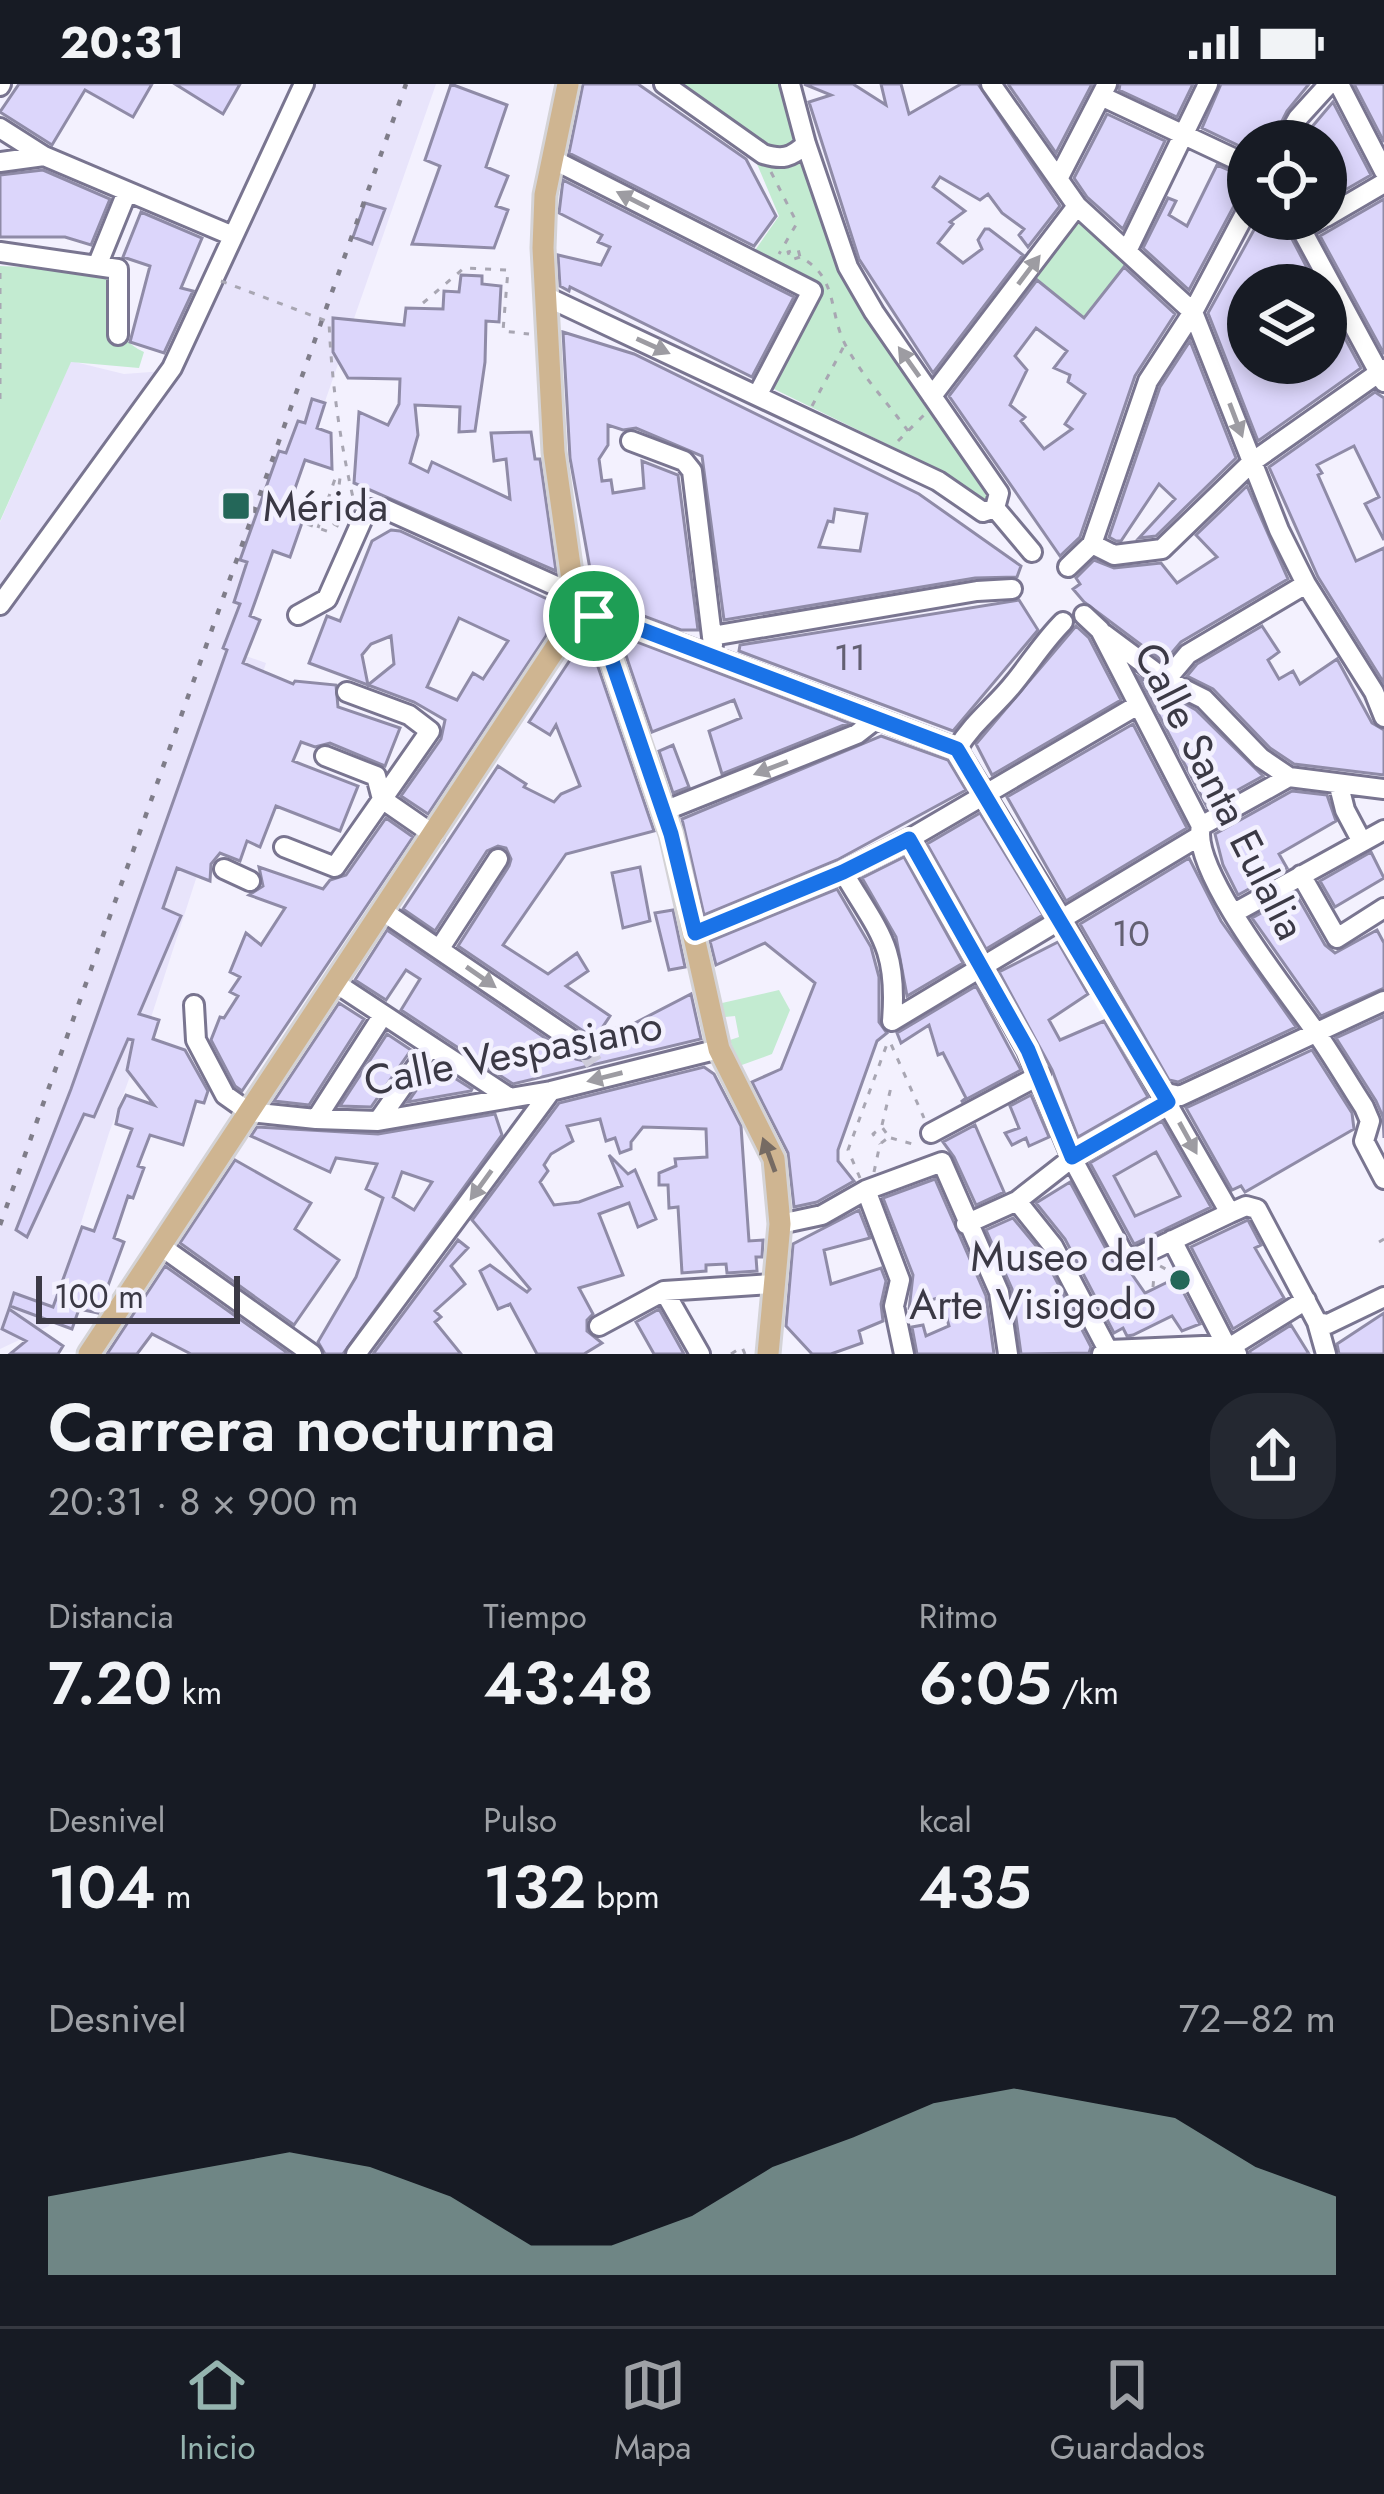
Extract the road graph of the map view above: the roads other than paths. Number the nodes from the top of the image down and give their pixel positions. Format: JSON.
{"nodes":[{"id":1,"x":304,"y":84,"type":"edge"},
{"id":2,"x":568,"y":84,"type":"edge"},
{"id":3,"x":664,"y":84,"type":"edge"},
{"id":4,"x":790,"y":84,"type":"edge"},
{"id":5,"x":991,"y":84,"type":"edge"},
{"id":6,"x":1208,"y":84,"type":"edge"},
{"id":7,"x":1329,"y":84,"type":"edge"},
{"id":8,"x":1339,"y":84,"type":"edge"},
{"id":9,"x":1104,"y":90,"type":"edge"},
{"id":10,"x":1297,"y":120,"type":"edge"},
{"id":11,"x":0,"y":128,"type":"edge"},
{"id":12,"x":1184,"y":134,"type":"junction"},
{"id":13,"x":806,"y":145,"type":"junction"},
{"id":14,"x":1227,"y":155,"type":"edge"},
{"id":15,"x":44,"y":156,"type":"junction"},
{"id":16,"x":552,"y":159,"type":"junction"},
{"id":17,"x":0,"y":162,"type":"edge"},
{"id":18,"x":1384,"y":171,"type":"edge"},
{"id":19,"x":1059,"y":177,"type":"junction"},
{"id":20,"x":1384,"y":183,"type":"edge"},
{"id":21,"x":128,"y":192,"type":"junction"},
{"id":22,"x":1347,"y":205,"type":"edge"},
{"id":23,"x":1077,"y":206,"type":"junction"},
{"id":24,"x":232,"y":236,"type":"junction"},
{"id":25,"x":1231,"y":240,"type":"edge"},
{"id":26,"x":1326,"y":240,"type":"edge"},
{"id":27,"x":1127,"y":251,"type":"junction"},
{"id":28,"x":0,"y":252,"type":"edge"},
{"id":29,"x":97,"y":266,"type":"junction"},
{"id":30,"x":547,"y":297,"type":"junction"},
{"id":31,"x":1192,"y":312,"type":"junction"},
{"id":32,"x":118,"y":335,"type":"dead end"},
{"id":33,"x":1382,"y":374,"type":"edge"},
{"id":34,"x":758,"y":394,"type":"junction"},
{"id":35,"x":934,"y":399,"type":"junction"},
{"id":36,"x":631,"y":441,"type":"dead end"},
{"id":37,"x":1252,"y":462,"type":"junction"},
{"id":38,"x":995,"y":508,"type":"junction"},
{"id":39,"x":1092,"y":544,"type":"junction"},
{"id":40,"x":1032,"y":552,"type":"dead end"},
{"id":41,"x":1067,"y":567,"type":"dead end"},
{"id":42,"x":1306,"y":584,"type":"junction"},
{"id":43,"x":1012,"y":589,"type":"dead end"},
{"id":44,"x":0,"y":605,"type":"edge"},
{"id":45,"x":582,"y":612,"type":"junction"},
{"id":46,"x":298,"y":615,"type":"dead end"},
{"id":47,"x":1084,"y":615,"type":"dead end"},
{"id":48,"x":1064,"y":622,"type":"dead end"},
{"id":49,"x":1100,"y":630,"type":"junction"},
{"id":50,"x":713,"y":646,"type":"junction"},
{"id":51,"x":1166,"y":680,"type":"junction"},
{"id":52,"x":1379,"y":689,"type":"edge"},
{"id":53,"x":347,"y":692,"type":"dead end"},
{"id":54,"x":1138,"y":705,"type":"junction"},
{"id":55,"x":1384,"y":717,"type":"edge"},
{"id":56,"x":875,"y":720,"type":"junction"},
{"id":57,"x":957,"y":749,"type":"junction"},
{"id":58,"x":325,"y":756,"type":"dead end"},
{"id":59,"x":1288,"y":777,"type":"junction"},
{"id":60,"x":1340,"y":786,"type":"junction"},
{"id":61,"x":1384,"y":789,"type":"edge"},
{"id":62,"x":985,"y":796,"type":"junction"},
{"id":63,"x":382,"y":800,"type":"junction"},
{"id":64,"x":664,"y":811,"type":"junction"},
{"id":65,"x":1384,"y":830,"type":"edge"},
{"id":66,"x":1200,"y":831,"type":"junction"},
{"id":67,"x":434,"y":835,"type":"junction"},
{"id":68,"x":909,"y":839,"type":"junction"},
{"id":69,"x":1362,"y":842,"type":"junction"},
{"id":70,"x":284,"y":848,"type":"dead end"},
{"id":71,"x":497,"y":859,"type":"dead end"},
{"id":72,"x":224,"y":869,"type":"dead end"},
{"id":73,"x":843,"y":872,"type":"junction"},
{"id":74,"x":1301,"y":875,"type":"junction"},
{"id":75,"x":250,"y":881,"type":"dead end"},
{"id":76,"x":1384,"y":908,"type":"edge"},
{"id":77,"x":384,"y":912,"type":"junction"},
{"id":78,"x":1234,"y":913,"type":"junction"},
{"id":79,"x":1062,"y":920,"type":"junction"},
{"id":80,"x":695,"y":933,"type":"junction"},
{"id":81,"x":440,"y":948,"type":"junction"},
{"id":82,"x":984,"y":969,"type":"junction"},
{"id":83,"x":337,"y":984,"type":"junction"},
{"id":84,"x":1384,"y":1001,"type":"edge"},
{"id":85,"x":194,"y":1006,"type":"dead end"},
{"id":86,"x":383,"y":1015,"type":"junction"},
{"id":87,"x":1315,"y":1030,"type":"junction"},
{"id":88,"x":430,"y":1046,"type":"junction"},
{"id":89,"x":584,"y":1048,"type":"tunnel mouth"},
{"id":90,"x":719,"y":1049,"type":"junction"},
{"id":91,"x":1040,"y":1075,"type":"junction"},
{"id":92,"x":551,"y":1091,"type":"junction"},
{"id":93,"x":1165,"y":1097,"type":"junction"},
{"id":94,"x":510,"y":1098,"type":"junction"},
{"id":95,"x":249,"y":1112,"type":"junction"},
{"id":96,"x":316,"y":1119,"type":"junction"},
{"id":97,"x":378,"y":1121,"type":"junction"},
{"id":98,"x":924,"y":1139,"type":"road end"},
{"id":99,"x":1072,"y":1157,"type":"junction"},
{"id":100,"x":1384,"y":1179,"type":"edge"},
{"id":101,"x":870,"y":1183,"type":"junction"},
{"id":102,"x":1017,"y":1201,"type":"junction"},
{"id":103,"x":1238,"y":1209,"type":"junction"},
{"id":104,"x":779,"y":1224,"type":"junction"},
{"id":105,"x":966,"y":1224,"type":"junction"},
{"id":106,"x":1172,"y":1240,"type":"junction"},
{"id":107,"x":162,"y":1247,"type":"junction"},
{"id":108,"x":772,"y":1284,"type":"junction"},
{"id":109,"x":664,"y":1292,"type":"junction"},
{"id":110,"x":1384,"y":1297,"type":"edge"},
{"id":111,"x":1306,"y":1300,"type":"junction"},
{"id":112,"x":1317,"y":1322,"type":"junction"},
{"id":113,"x":599,"y":1326,"type":"dead end"},
{"id":114,"x":1232,"y":1348,"type":"edge"},
{"id":115,"x":1107,"y":1353,"type":"edge"},
{"id":116,"x":89,"y":1354,"type":"edge"},
{"id":117,"x":312,"y":1354,"type":"edge"},
{"id":118,"x":356,"y":1354,"type":"edge"},
{"id":119,"x":700,"y":1354,"type":"edge"},
{"id":120,"x":768,"y":1354,"type":"edge"},
{"id":121,"x":904,"y":1354,"type":"edge"},
{"id":122,"x":1008,"y":1354,"type":"edge"},
{"id":123,"x":1326,"y":1354,"type":"edge"}],
"edges":[{"from":1,"to":24,"type":"street"},
{"from":2,"to":16,"type":"main road"},
{"from":3,"to":13,"type":"street"},
{"from":4,"to":13,"type":"street"},
{"from":5,"to":19,"type":"street"},
{"from":6,"to":12,"type":"street"},
{"from":7,"to":10,"type":"street"},
{"from":8,"to":18,"type":"street"},
{"from":9,"to":12,"type":"street"},
{"from":9,"to":19,"type":"street"},
{"from":11,"to":15,"type":"street"},
{"from":12,"to":14,"type":"street"},
{"from":12,"to":27,"type":"street"},
{"from":35,"to":13,"type":"street","one_way":true},
{"from":15,"to":17,"type":"street"},
{"from":15,"to":21,"type":"street"},
{"from":16,"to":30,"type":"main road"},
{"from":34,"to":16,"type":"street","one_way":true},
{"from":19,"to":23,"type":"street"},
{"from":20,"to":22,"type":"street"},
{"from":21,"to":24,"type":"street"},
{"from":21,"to":29,"type":"street"},
{"from":23,"to":27,"type":"street"},
{"from":35,"to":23,"type":"street","one_way":true},
{"from":24,"to":44,"type":"street"},
{"from":25,"to":31,"type":"street"},
{"from":26,"to":33,"type":"street"},
{"from":27,"to":31,"type":"street"},
{"from":28,"to":29,"type":"street"},
{"from":29,"to":32,"type":"street"},
{"from":30,"to":34,"type":"street","one_way":true},
{"from":30,"to":45,"type":"main road"},
{"from":31,"to":37,"type":"street","one_way":true},
{"from":31,"to":39,"type":"street"},
{"from":33,"to":37,"type":"street"},
{"from":34,"to":38,"type":"street"},
{"from":35,"to":38,"type":"street"},
{"from":36,"to":50,"type":"street"},
{"from":37,"to":39,"type":"street"},
{"from":37,"to":42,"type":"street"},
{"from":38,"to":40,"type":"street"},
{"from":39,"to":41,"type":"street"},
{"from":42,"to":51,"type":"street"},
{"from":42,"to":52,"type":"street"},
{"from":43,"to":50,"type":"street"},
{"from":45,"to":46,"type":"street"},
{"from":45,"to":50,"type":"street"},
{"from":45,"to":64,"type":"main road"},
{"from":45,"to":67,"type":"main road"},
{"from":47,"to":49,"type":"street","name":"Calle Santa Eulalia"},
{"from":48,"to":57,"type":"street"},
{"from":49,"to":51,"type":"street"},
{"from":49,"to":54,"type":"street","name":"Calle Santa Eulalia"},
{"from":50,"to":56,"type":"street"},
{"from":51,"to":59,"type":"street"},
{"from":52,"to":55,"type":"street"},
{"from":53,"to":63,"type":"street"},
{"from":54,"to":62,"type":"street"},
{"from":54,"to":66,"type":"street","name":"Calle Santa Eulalia"},
{"from":56,"to":57,"type":"street"},
{"from":56,"to":64,"type":"street","one_way":true},
{"from":57,"to":62,"type":"street"},
{"from":58,"to":63,"type":"street"},
{"from":59,"to":60,"type":"street"},
{"from":59,"to":66,"type":"street"},
{"from":60,"to":61,"type":"street"},
{"from":60,"to":69,"type":"street"},
{"from":62,"to":68,"type":"street"},
{"from":62,"to":79,"type":"street"},
{"from":63,"to":67,"type":"street"},
{"from":63,"to":70,"type":"street"},
{"from":64,"to":80,"type":"main road"},
{"from":65,"to":69,"type":"street"},
{"from":66,"to":78,"type":"street","name":"Calle Santa Eulalia"},
{"from":66,"to":79,"type":"street"},
{"from":67,"to":77,"type":"main road"},
{"from":68,"to":73,"type":"street"},
{"from":68,"to":82,"type":"street"},
{"from":69,"to":74,"type":"street"},
{"from":71,"to":81,"type":"street"},
{"from":72,"to":75,"type":"street"},
{"from":73,"to":80,"type":"street"},
{"from":73,"to":82,"type":"street"},
{"from":74,"to":76,"type":"street"},
{"from":74,"to":78,"type":"street"},
{"from":77,"to":81,"type":"street"},
{"from":77,"to":83,"type":"main road"},
{"from":78,"to":87,"type":"street","name":"Calle Santa Eulalia"},
{"from":79,"to":82,"type":"street"},
{"from":79,"to":93,"type":"street"},
{"from":80,"to":90,"type":"main road"},
{"from":81,"to":89,"type":"street","one_way":true},
{"from":82,"to":91,"type":"street"},
{"from":83,"to":86,"type":"street"},
{"from":83,"to":95,"type":"main road"},
{"from":84,"to":87,"type":"street"},
{"from":85,"to":95,"type":"street"},
{"from":86,"to":88,"type":"street"},
{"from":86,"to":96,"type":"street"},
{"from":87,"to":93,"type":"street"},
{"from":87,"to":100,"type":"street","name":"Calle Santa Eulalia"},
{"from":88,"to":94,"type":"street"},
{"from":88,"to":97,"type":"street"},
{"from":90,"to":92,"type":"street","name":"Calle Vespasiano","one_way":true},
{"from":104,"to":90,"type":"main road","one_way":true},
{"from":91,"to":98,"type":"street"},
{"from":91,"to":99,"type":"street"},
{"from":92,"to":94,"type":"street","name":"Calle Vespasiano"},
{"from":92,"to":118,"type":"street","one_way":true},
{"from":93,"to":99,"type":"street"},
{"from":93,"to":103,"type":"street","one_way":true},
{"from":94,"to":97,"type":"street","name":"Calle Vespasiano"},
{"from":95,"to":96,"type":"street","name":"Calle Vespasiano"},
{"from":95,"to":107,"type":"main road"},
{"from":96,"to":97,"type":"street","name":"Calle Vespasiano"},
{"from":99,"to":102,"type":"street"},
{"from":99,"to":106,"type":"street"},
{"from":101,"to":104,"type":"street"},
{"from":101,"to":105,"type":"street"},
{"from":101,"to":121,"type":"street"},
{"from":102,"to":105,"type":"street"},
{"from":102,"to":115,"type":"street"},
{"from":103,"to":106,"type":"street"},
{"from":103,"to":111,"type":"street"},
{"from":104,"to":108,"type":"main road"},
{"from":105,"to":122,"type":"street"},
{"from":106,"to":114,"type":"street"},
{"from":107,"to":116,"type":"main road"},
{"from":107,"to":117,"type":"street"},
{"from":108,"to":109,"type":"street"},
{"from":108,"to":120,"type":"main road"},
{"from":109,"to":113,"type":"street"},
{"from":109,"to":119,"type":"street"},
{"from":110,"to":112,"type":"street"},
{"from":111,"to":112,"type":"street"},
{"from":111,"to":114,"type":"street"},
{"from":112,"to":123,"type":"street"},
{"from":114,"to":115,"type":"street"}]}
